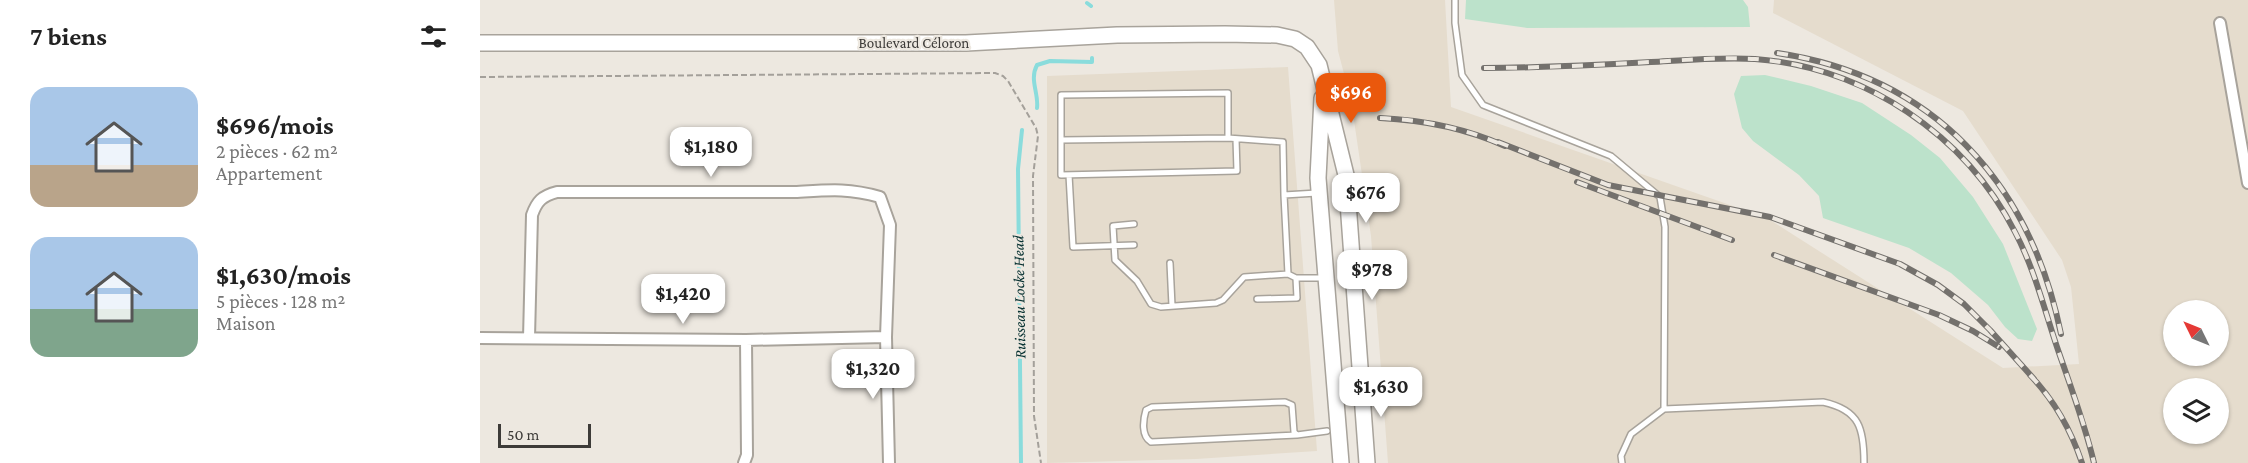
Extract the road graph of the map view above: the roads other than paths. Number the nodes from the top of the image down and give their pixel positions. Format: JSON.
{"nodes":[{"id":1,"x":1455,"y":0,"type":"edge"},
{"id":2,"x":2220,"y":23,"type":"dead end"},
{"id":3,"x":480,"y":44,"type":"edge"},
{"id":4,"x":1323,"y":80,"type":"junction"},
{"id":5,"x":1228,"y":138,"type":"junction"},
{"id":6,"x":1236,"y":139,"type":"junction"},
{"id":7,"x":1061,"y":140,"type":"junction"},
{"id":8,"x":1069,"y":175,"type":"junction"},
{"id":9,"x":2248,"y":183,"type":"edge"},
{"id":10,"x":1320,"y":192,"type":"junction"},
{"id":11,"x":1284,"y":195,"type":"junction"},
{"id":12,"x":1134,"y":224,"type":"dead end"},
{"id":13,"x":1134,"y":245,"type":"dead end"},
{"id":14,"x":1113,"y":246,"type":"junction"},
{"id":15,"x":1170,"y":263,"type":"dead end"},
{"id":16,"x":1288,"y":274,"type":"junction"},
{"id":17,"x":1354,"y":276,"type":"junction"},
{"id":18,"x":1296,"y":278,"type":"junction"},
{"id":19,"x":1326,"y":278,"type":"junction"},
{"id":20,"x":1257,"y":299,"type":"dead end"},
{"id":21,"x":1172,"y":306,"type":"junction"},
{"id":22,"x":886,"y":337,"type":"junction"},
{"id":23,"x":480,"y":338,"type":"edge"},
{"id":24,"x":529,"y":338,"type":"junction"},
{"id":25,"x":746,"y":340,"type":"junction"},
{"id":26,"x":1664,"y":409,"type":"junction"},
{"id":27,"x":1327,"y":431,"type":"dead end"},
{"id":28,"x":1297,"y":435,"type":"junction"},
{"id":29,"x":1366,"y":442,"type":"junction"},
{"id":30,"x":1339,"y":444,"type":"junction"},
{"id":31,"x":744,"y":463,"type":"edge"},
{"id":32,"x":889,"y":463,"type":"edge"},
{"id":33,"x":1341,"y":463,"type":"edge"},
{"id":34,"x":1367,"y":463,"type":"edge"},
{"id":35,"x":1622,"y":463,"type":"edge"},
{"id":36,"x":1864,"y":463,"type":"edge"}],
"edges":[{"from":1,"to":26,"type":"lane"},
{"from":2,"to":9,"type":"street"},
{"from":3,"to":4,"type":"street","name":"Boulevard Céloron"},
{"from":4,"to":10,"type":"street"},
{"from":4,"to":17,"type":"street","name":"Boulevard Céloron"},
{"from":5,"to":6,"type":"lane"},
{"from":5,"to":7,"type":"lane"},
{"from":5,"to":7,"type":"lane"},
{"from":6,"to":8,"type":"lane"},
{"from":6,"to":11,"type":"lane"},
{"from":7,"to":8,"type":"lane"},
{"from":8,"to":14,"type":"lane"},
{"from":10,"to":11,"type":"lane"},
{"from":10,"to":19,"type":"street"},
{"from":11,"to":16,"type":"lane"},
{"from":12,"to":14,"type":"lane"},
{"from":13,"to":14,"type":"lane"},
{"from":14,"to":21,"type":"lane"},
{"from":15,"to":21,"type":"lane"},
{"from":16,"to":18,"type":"lane"},
{"from":16,"to":21,"type":"lane"},
{"from":17,"to":19,"type":"street"},
{"from":17,"to":29,"type":"street","name":"Boulevard Céloron"},
{"from":18,"to":19,"type":"lane"},
{"from":18,"to":20,"type":"lane"},
{"from":19,"to":30,"type":"street"},
{"from":22,"to":24,"type":"street"},
{"from":22,"to":25,"type":"street"},
{"from":22,"to":32,"type":"street"},
{"from":23,"to":24,"type":"street"},
{"from":24,"to":25,"type":"street"},
{"from":25,"to":31,"type":"street"},
{"from":26,"to":35,"type":"lane"},
{"from":26,"to":36,"type":"lane"},
{"from":27,"to":28,"type":"lane"},
{"from":28,"to":28,"type":"lane"},
{"from":29,"to":30,"type":"street"},
{"from":29,"to":34,"type":"street","name":"Boulevard Céloron"},
{"from":30,"to":33,"type":"street"}]}
